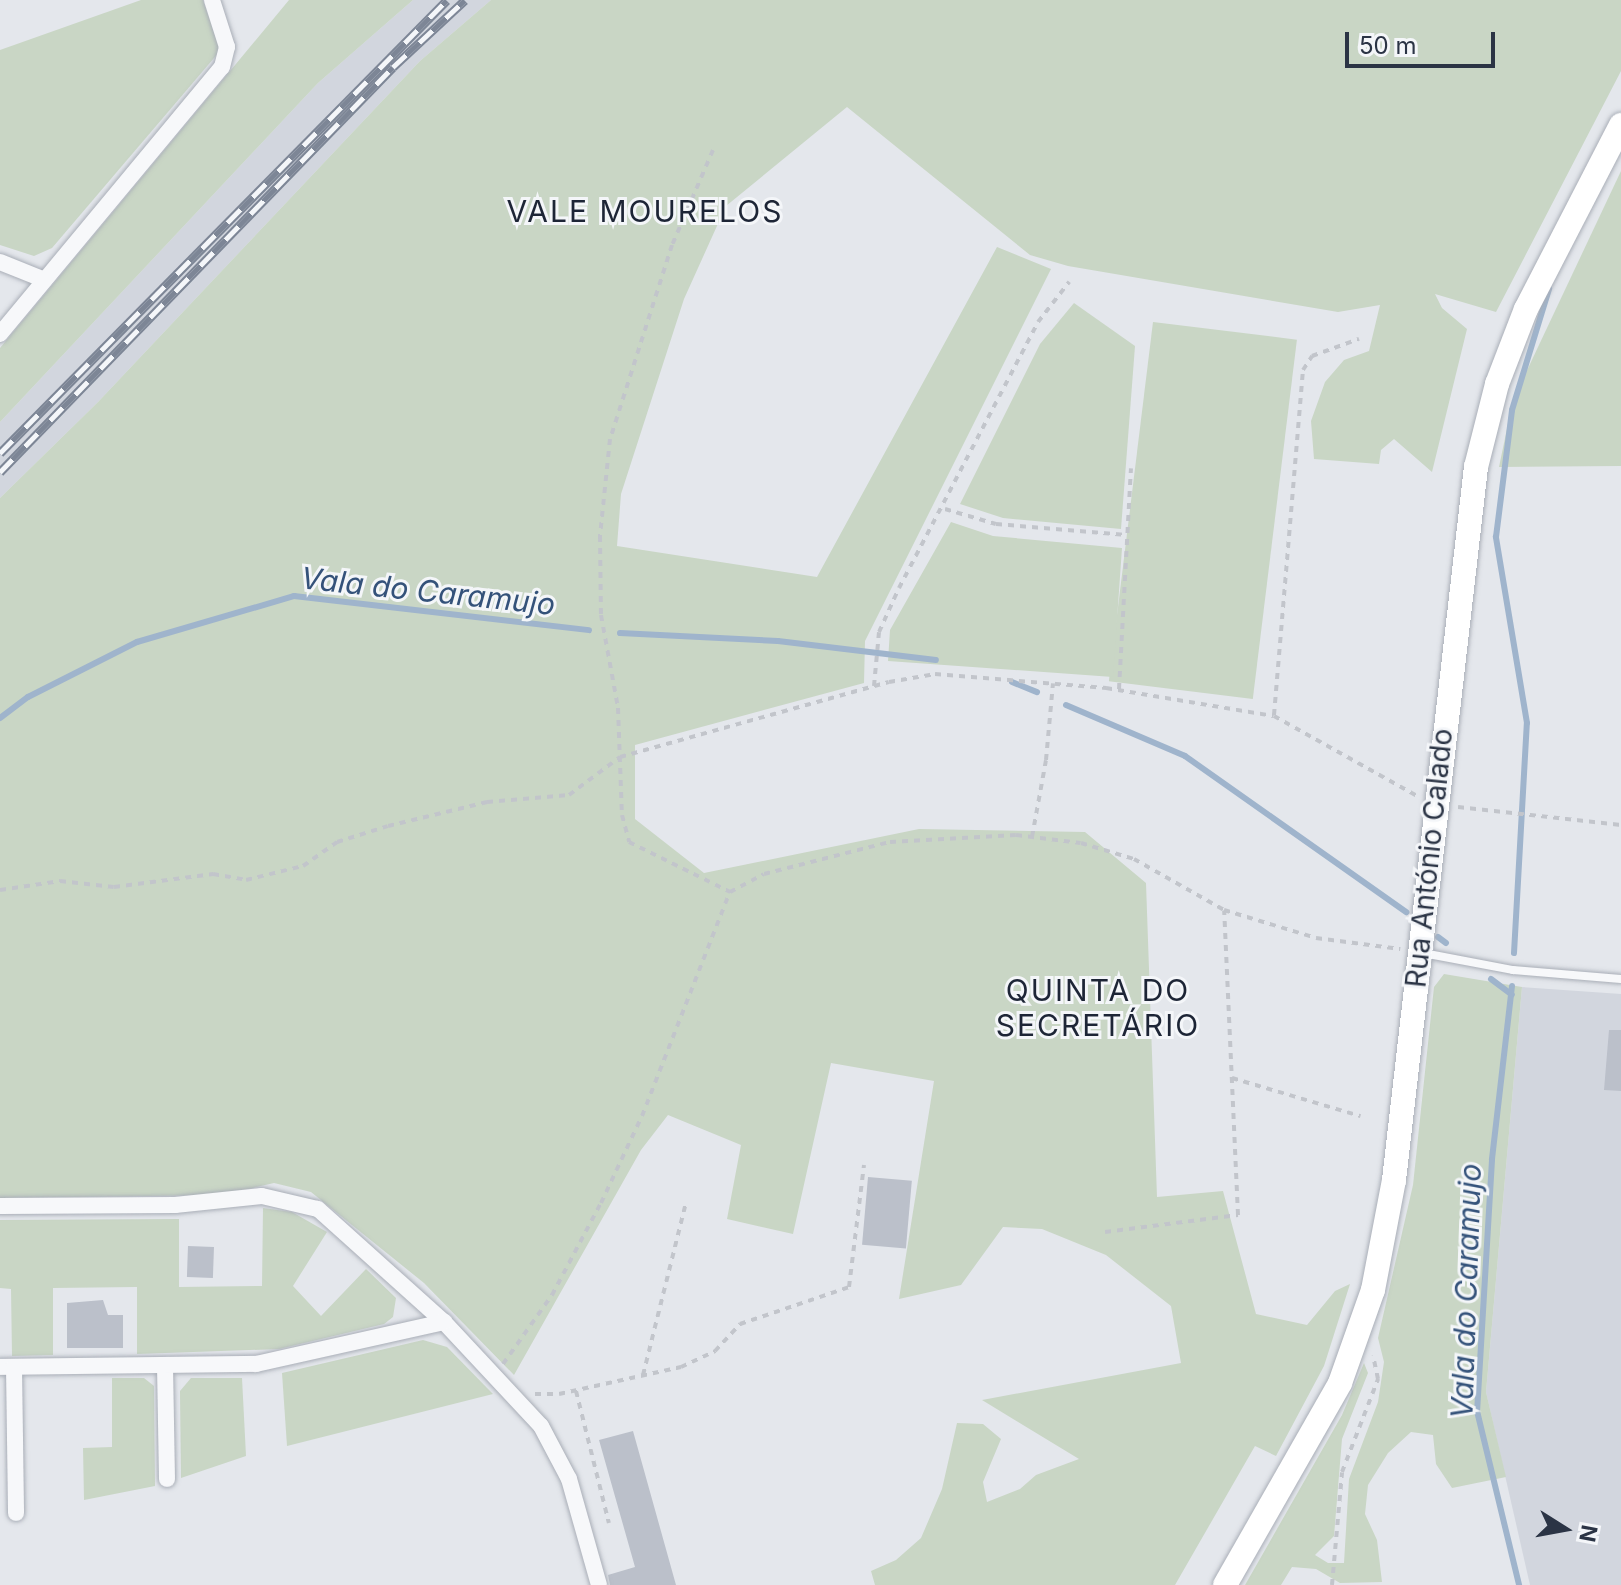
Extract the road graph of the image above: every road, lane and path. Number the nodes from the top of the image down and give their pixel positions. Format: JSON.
{"nodes":[{"id":1,"x":212,"y":0,"type":"edge"},
{"id":2,"x":1621,"y":125,"type":"edge"},
{"id":3,"x":713,"y":150,"type":"dead end"},
{"id":4,"x":0,"y":262,"type":"edge"},
{"id":5,"x":45,"y":280,"type":"junction"},
{"id":6,"x":1069,"y":282,"type":"dead end"},
{"id":7,"x":0,"y":334,"type":"edge"},
{"id":8,"x":1359,"y":339,"type":"dead end"},
{"id":9,"x":1131,"y":468,"type":"dead end"},
{"id":10,"x":945,"y":509,"type":"junction"},
{"id":11,"x":1127,"y":535,"type":"junction"},
{"id":12,"x":1053,"y":683,"type":"junction"},
{"id":13,"x":874,"y":686,"type":"junction"},
{"id":14,"x":1119,"y":690,"type":"junction"},
{"id":15,"x":1274,"y":716,"type":"junction"},
{"id":16,"x":620,"y":757,"type":"junction"},
{"id":17,"x":1435,"y":804,"type":"junction"},
{"id":18,"x":1621,"y":825,"type":"edge"},
{"id":19,"x":1032,"y":837,"type":"junction"},
{"id":20,"x":0,"y":890,"type":"edge"},
{"id":21,"x":730,"y":892,"type":"junction"},
{"id":22,"x":1224,"y":910,"type":"junction"},
{"id":23,"x":1419,"y":952,"type":"junction"},
{"id":24,"x":1621,"y":979,"type":"edge"},
{"id":25,"x":1232,"y":1078,"type":"junction"},
{"id":26,"x":1360,"y":1116,"type":"dead end"},
{"id":27,"x":864,"y":1165,"type":"dead end"},
{"id":28,"x":686,"y":1203,"type":"dead end"},
{"id":29,"x":0,"y":1206,"type":"edge"},
{"id":30,"x":1105,"y":1232,"type":"dead end"},
{"id":31,"x":444,"y":1322,"type":"junction"},
{"id":32,"x":1355,"y":1340,"type":"junction"},
{"id":33,"x":165,"y":1365,"type":"junction"},
{"id":34,"x":7,"y":1367,"type":"edge"},
{"id":35,"x":643,"y":1376,"type":"junction"},
{"id":36,"x":504,"y":1384,"type":"junction"},
{"id":37,"x":576,"y":1391,"type":"junction"},
{"id":38,"x":167,"y":1479,"type":"dead end"},
{"id":39,"x":16,"y":1513,"type":"dead end"},
{"id":40,"x":609,"y":1523,"type":"dead end"},
{"id":41,"x":599,"y":1585,"type":"edge"},
{"id":42,"x":1225,"y":1585,"type":"edge"},
{"id":43,"x":1332,"y":1585,"type":"edge"}],
"edges":[{"from":1,"to":5,"type":"street"},
{"from":2,"to":17,"type":"street","name":"Rua António Calado"},
{"from":3,"to":16,"type":"path"},
{"from":4,"to":5,"type":"street"},
{"from":5,"to":7,"type":"street"},
{"from":6,"to":10,"type":"path"},
{"from":8,"to":15,"type":"path"},
{"from":9,"to":11,"type":"path"},
{"from":10,"to":11,"type":"path"},
{"from":10,"to":13,"type":"path"},
{"from":11,"to":14,"type":"path"},
{"from":12,"to":13,"type":"path"},
{"from":12,"to":14,"type":"path"},
{"from":12,"to":19,"type":"path"},
{"from":13,"to":16,"type":"path"},
{"from":14,"to":15,"type":"path"},
{"from":15,"to":17,"type":"path"},
{"from":16,"to":20,"type":"path"},
{"from":16,"to":21,"type":"path"},
{"from":17,"to":18,"type":"path"},
{"from":17,"to":23,"type":"street","name":"Rua António Calado"},
{"from":19,"to":21,"type":"path"},
{"from":19,"to":22,"type":"path"},
{"from":21,"to":36,"type":"path"},
{"from":22,"to":23,"type":"path"},
{"from":22,"to":25,"type":"path"},
{"from":23,"to":24,"type":"lane"},
{"from":23,"to":32,"type":"street","name":"Rua António Calado"},
{"from":25,"to":26,"type":"path"},
{"from":25,"to":30,"type":"path"},
{"from":27,"to":35,"type":"path"},
{"from":28,"to":35,"type":"path"},
{"from":29,"to":31,"type":"street"},
{"from":31,"to":33,"type":"street"},
{"from":31,"to":36,"type":"street"},
{"from":32,"to":42,"type":"street","name":"Rua António Calado"},
{"from":32,"to":43,"type":"path"},
{"from":33,"to":34,"type":"street"},
{"from":33,"to":38,"type":"street"},
{"from":34,"to":39,"type":"street"},
{"from":35,"to":37,"type":"path"},
{"from":36,"to":37,"type":"path"},
{"from":36,"to":41,"type":"street"},
{"from":37,"to":40,"type":"path"}]}
